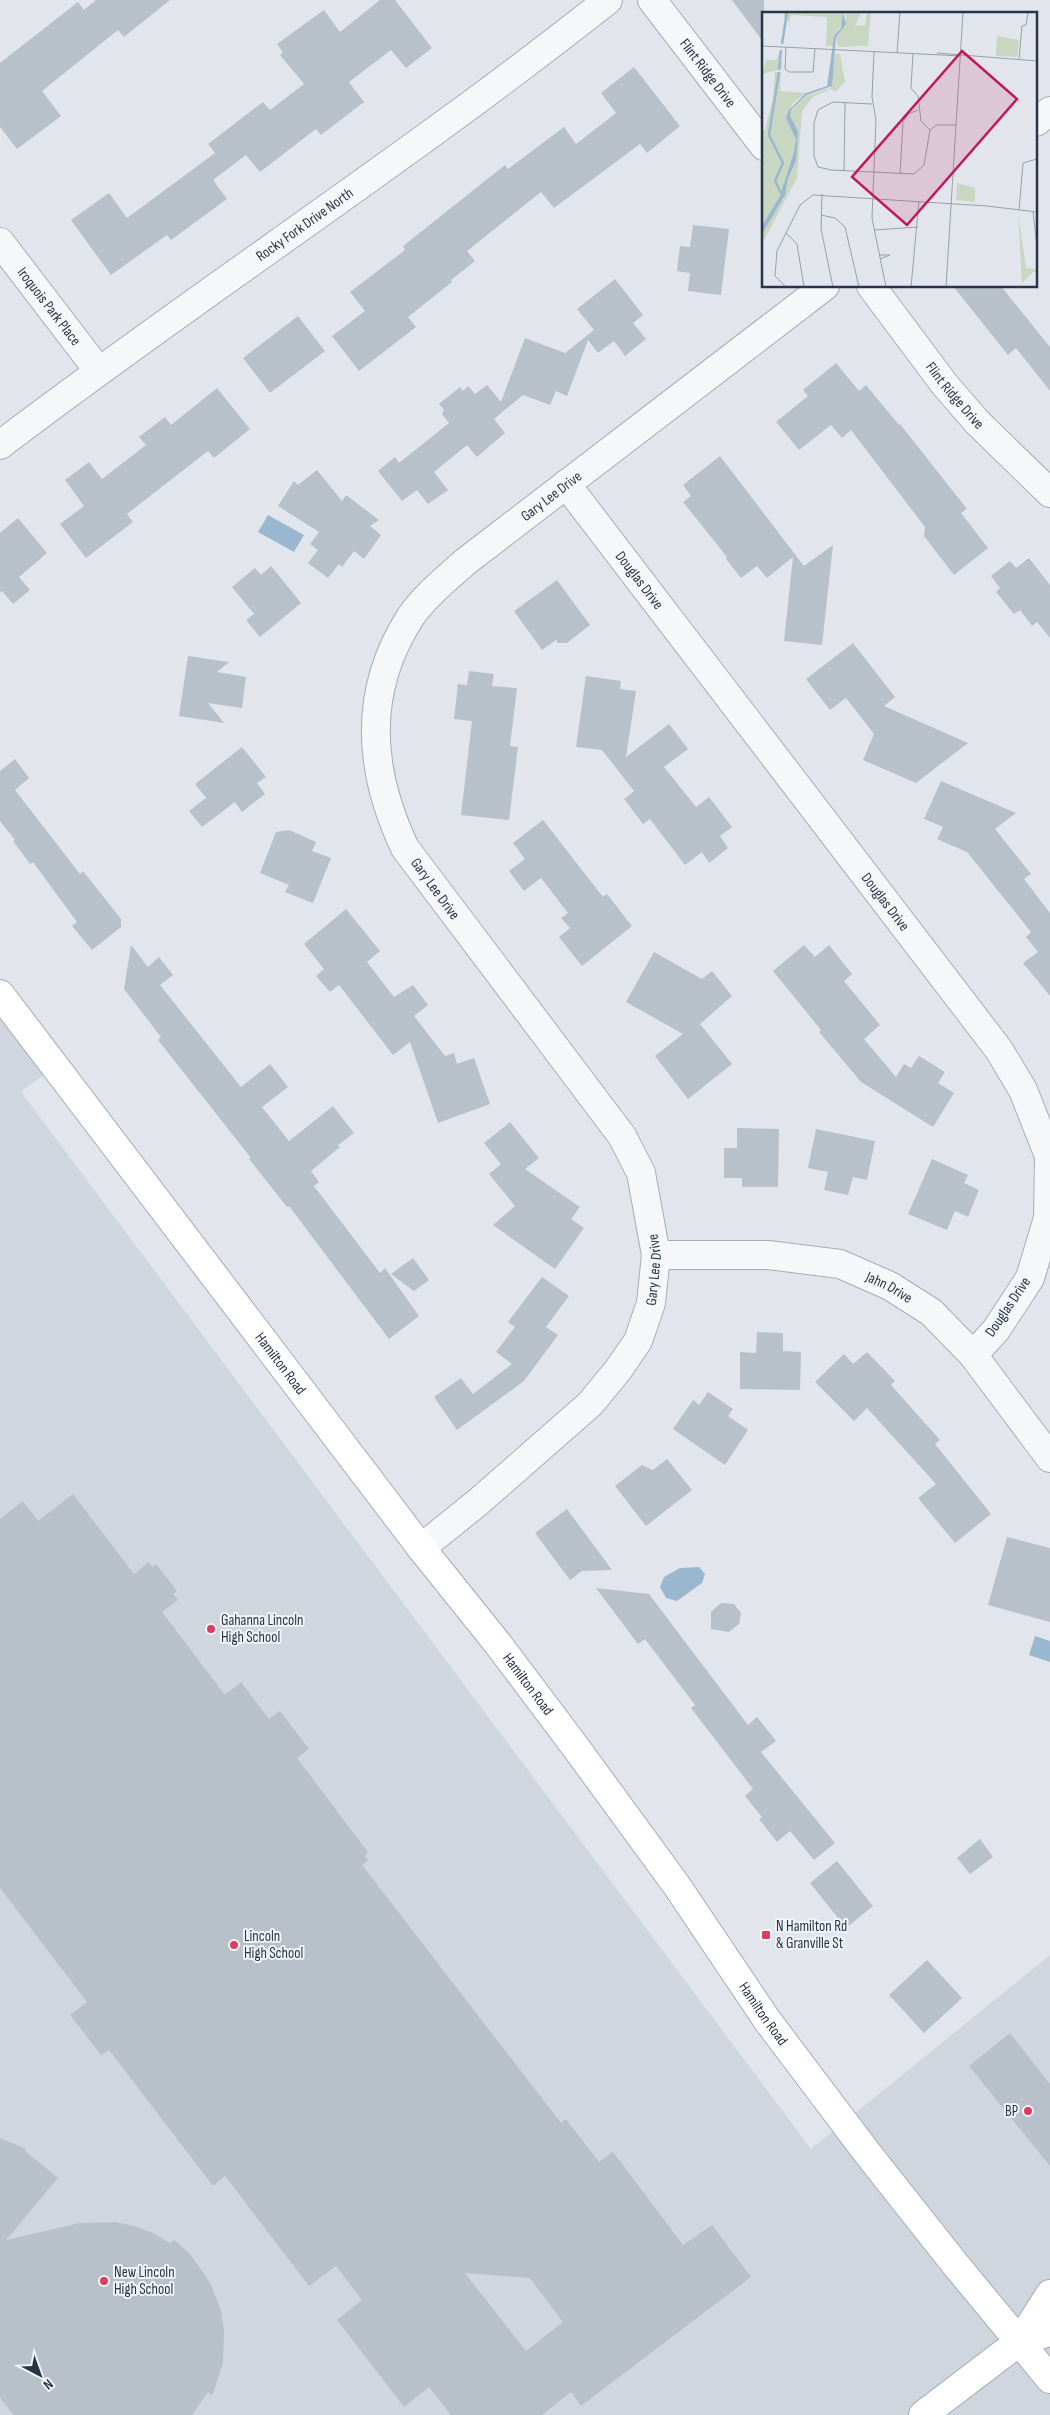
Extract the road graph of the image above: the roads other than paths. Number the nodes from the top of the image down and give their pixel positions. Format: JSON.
{"nodes":[{"id":1,"x":608,"y":0,"type":"edge"},
{"id":2,"x":652,"y":0,"type":"edge"},
{"id":3,"x":1050,"y":111,"type":"edge"},
{"id":4,"x":1038,"y":120,"type":"edge"},
{"id":5,"x":762,"y":143,"type":"edge"},
{"id":6,"x":0,"y":242,"type":"edge"},
{"id":7,"x":823,"y":288,"type":"edge"},
{"id":8,"x":872,"y":288,"type":"edge"},
{"id":9,"x":98,"y":370,"type":"junction"},
{"id":10,"x":0,"y":444,"type":"edge"},
{"id":11,"x":566,"y":484,"type":"junction"},
{"id":12,"x":1050,"y":493,"type":"edge"},
{"id":13,"x":0,"y":994,"type":"edge"},
{"id":14,"x":656,"y":1255,"type":"junction"},
{"id":15,"x":973,"y":1355,"type":"junction"},
{"id":16,"x":1050,"y":1458,"type":"edge"},
{"id":17,"x":421,"y":1548,"type":"junction"},
{"id":18,"x":1050,"y":2294,"type":"edge"},
{"id":19,"x":1050,"y":2332,"type":"edge"},
{"id":20,"x":1020,"y":2341,"type":"junction"},
{"id":21,"x":1050,"y":2379,"type":"edge"},
{"id":22,"x":923,"y":2415,"type":"edge"}],
"edges":[{"from":1,"to":9,"type":"street","name":"Rocky Fork Drive North"},
{"from":2,"to":5,"type":"street","name":"Flint Ridge Drive"},
{"from":3,"to":4,"type":"street"},
{"from":6,"to":9,"type":"street","name":"Iroquois Park Place"},
{"from":7,"to":11,"type":"street","name":"Gary Lee Drive"},
{"from":8,"to":12,"type":"street","name":"Flint Ridge Drive"},
{"from":9,"to":10,"type":"street","name":"Rocky Fork Drive North"},
{"from":11,"to":14,"type":"street","name":"Gary Lee Drive"},
{"from":11,"to":15,"type":"street","name":"Douglas Drive"},
{"from":13,"to":17,"type":"main road","name":"Hamilton Road"},
{"from":14,"to":15,"type":"street","name":"Jahn Drive"},
{"from":14,"to":17,"type":"street","name":"Gary Lee Drive"},
{"from":15,"to":16,"type":"street","name":"Jahn Drive"},
{"from":17,"to":20,"type":"main road","name":"Hamilton Road"},
{"from":18,"to":20,"type":"main road"},
{"from":19,"to":20,"type":"main road"},
{"from":20,"to":21,"type":"main road","name":"Hamilton Road"},
{"from":20,"to":22,"type":"main road"}]}
